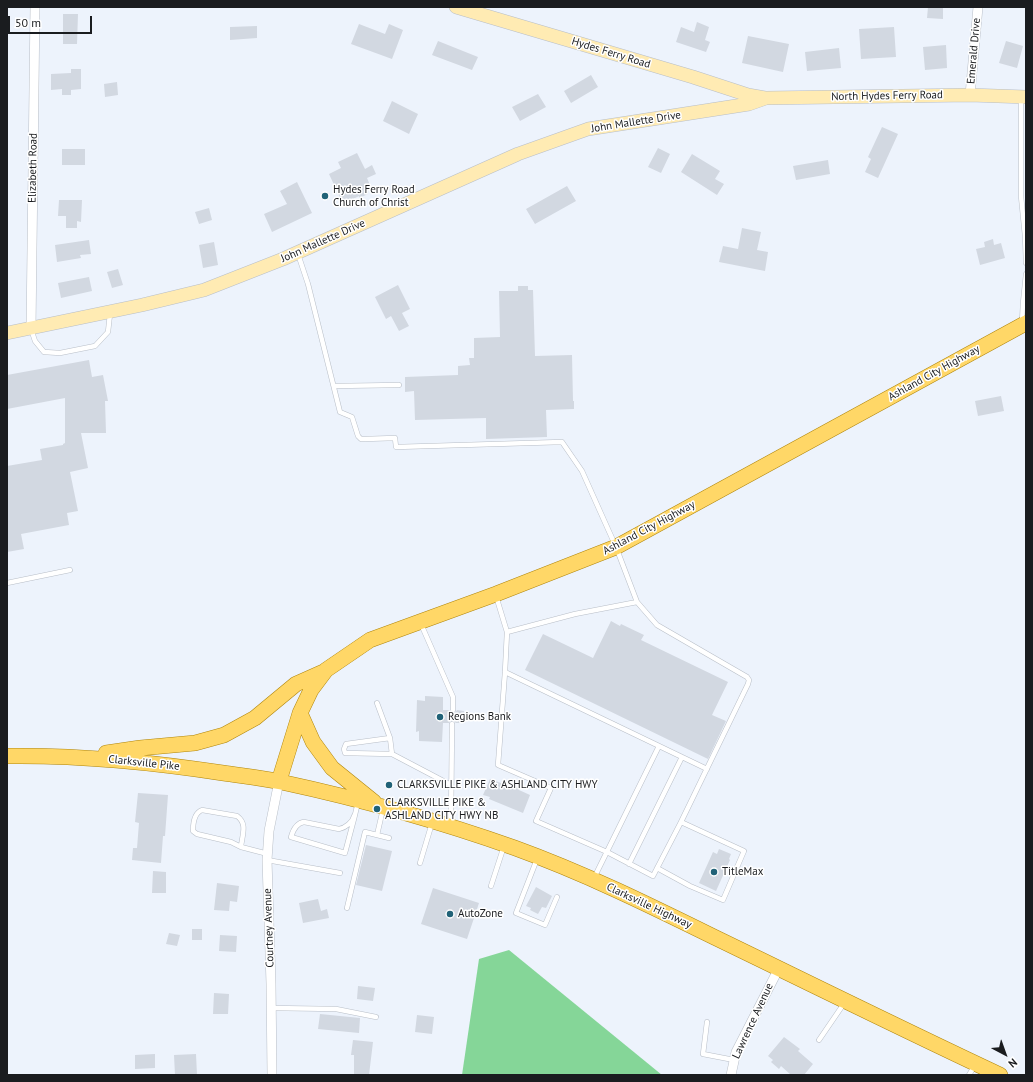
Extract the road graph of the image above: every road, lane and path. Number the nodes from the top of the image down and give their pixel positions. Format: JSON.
{"nodes":[{"id":1,"x":35,"y":7,"type":"edge"},
{"id":2,"x":456,"y":7,"type":"edge"},
{"id":3,"x":978,"y":7,"type":"edge"},
{"id":4,"x":970,"y":95,"type":"junction"},
{"id":5,"x":1024,"y":97,"type":"edge"},
{"id":6,"x":748,"y":99,"type":"junction"},
{"id":7,"x":298,"y":253,"type":"junction"},
{"id":8,"x":1026,"y":263,"type":"edge"},
{"id":9,"x":1026,"y":274,"type":"edge"},
{"id":10,"x":110,"y":312,"type":"junction"},
{"id":11,"x":1024,"y":324,"type":"edge"},
{"id":12,"x":31,"y":329,"type":"junction"},
{"id":13,"x":7,"y":333,"type":"edge"},
{"id":14,"x":399,"y":385,"type":"dead end"},
{"id":15,"x":334,"y":386,"type":"junction"},
{"id":16,"x":616,"y":547,"type":"junction"},
{"id":17,"x":70,"y":570,"type":"dead end"},
{"id":18,"x":7,"y":582,"type":"edge"},
{"id":19,"x":496,"y":594,"type":"junction"},
{"id":20,"x":637,"y":602,"type":"junction"},
{"id":21,"x":420,"y":621,"type":"junction"},
{"id":22,"x":507,"y":632,"type":"junction"},
{"id":23,"x":326,"y":670,"type":"junction"},
{"id":24,"x":505,"y":672,"type":"junction"},
{"id":25,"x":377,"y":703,"type":"dead end"},
{"id":26,"x":453,"y":710,"type":"dead end"},
{"id":27,"x":300,"y":713,"type":"junction"},
{"id":28,"x":452,"y":724,"type":"dead end"},
{"id":29,"x":390,"y":738,"type":"junction"},
{"id":30,"x":659,"y":746,"type":"junction"},
{"id":31,"x":392,"y":754,"type":"junction"},
{"id":32,"x":7,"y":756,"type":"edge"},
{"id":33,"x":72,"y":757,"type":"junction"},
{"id":34,"x":682,"y":757,"type":"junction"},
{"id":35,"x":706,"y":769,"type":"junction"},
{"id":36,"x":279,"y":782,"type":"junction"},
{"id":37,"x":451,"y":785,"type":"junction"},
{"id":38,"x":359,"y":800,"type":"junction"},
{"id":39,"x":381,"y":806,"type":"junction"},
{"id":40,"x":354,"y":818,"type":"junction"},
{"id":41,"x":433,"y":821,"type":"junction"},
{"id":42,"x":681,"y":822,"type":"junction"},
{"id":43,"x":451,"y":826,"type":"junction"},
{"id":44,"x":377,"y":835,"type":"junction"},
{"id":45,"x":389,"y":838,"type":"dead end"},
{"id":46,"x":504,"y":845,"type":"junction"},
{"id":47,"x":241,"y":847,"type":"junction"},
{"id":48,"x":607,"y":852,"type":"junction"},
{"id":49,"x":267,"y":857,"type":"junction"},
{"id":50,"x":538,"y":857,"type":"junction"},
{"id":51,"x":420,"y":863,"type":"dead end"},
{"id":52,"x":629,"y":864,"type":"junction"},
{"id":53,"x":657,"y":868,"type":"junction"},
{"id":54,"x":340,"y":873,"type":"dead end"},
{"id":55,"x":593,"y":880,"type":"junction"},
{"id":56,"x":491,"y":886,"type":"dead end"},
{"id":57,"x":556,"y":897,"type":"dead end"},
{"id":58,"x":347,"y":908,"type":"dead end"},
{"id":59,"x":779,"y":968,"type":"junction"},
{"id":60,"x":846,"y":1001,"type":"junction"},
{"id":61,"x":271,"y":1008,"type":"junction"},
{"id":62,"x":376,"y":1017,"type":"dead end"},
{"id":63,"x":707,"y":1022,"type":"dead end"},
{"id":64,"x":820,"y":1040,"type":"dead end"},
{"id":65,"x":734,"y":1060,"type":"junction"},
{"id":66,"x":972,"y":1069,"type":"edge"},
{"id":67,"x":272,"y":1075,"type":"edge"},
{"id":68,"x":731,"y":1075,"type":"edge"},
{"id":69,"x":1000,"y":1075,"type":"edge"}],
"edges":[{"from":1,"to":12,"type":"street","name":"Elizabeth Road"},
{"from":2,"to":6,"type":"street","name":"Hydes Ferry Road"},
{"from":3,"to":4,"type":"street","name":"Emerald Drive"},
{"from":4,"to":5,"type":"street","name":"North Hydes Ferry Road"},
{"from":4,"to":6,"type":"street","name":"North Hydes Ferry Road"},
{"from":5,"to":8,"type":"lane"},
{"from":6,"to":7,"type":"street","name":"John Mallette Drive"},
{"from":7,"to":10,"type":"street","name":"John Mallette Drive"},
{"from":7,"to":15,"type":"lane"},
{"from":9,"to":11,"type":"lane"},
{"from":10,"to":12,"type":"street","name":"John Mallette Drive"},
{"from":10,"to":12,"type":"lane"},
{"from":11,"to":16,"type":"main road","name":"Ashland City Highway"},
{"from":12,"to":13,"type":"street","name":"John Mallette Drive"},
{"from":14,"to":15,"type":"lane"},
{"from":15,"to":16,"type":"lane"},
{"from":16,"to":19,"type":"main road","name":"Ashland City Highway"},
{"from":16,"to":20,"type":"lane"},
{"from":17,"to":18,"type":"lane"},
{"from":19,"to":21,"type":"main road","name":"Ashland City Highway"},
{"from":19,"to":22,"type":"lane"},
{"from":20,"to":22,"type":"lane"},
{"from":20,"to":35,"type":"lane"},
{"from":21,"to":23,"type":"main road","name":"Ashland City Highway"},
{"from":21,"to":26,"type":"lane"},
{"from":22,"to":24,"type":"lane"},
{"from":23,"to":27,"type":"main road","name":"Ashland City Highway"},
{"from":23,"to":33,"type":"main road"},
{"from":24,"to":30,"type":"lane"},
{"from":24,"to":48,"type":"lane"},
{"from":25,"to":29,"type":"lane"},
{"from":27,"to":36,"type":"main road","name":"Ashland City Highway"},
{"from":27,"to":39,"type":"main road"},
{"from":28,"to":37,"type":"lane"},
{"from":29,"to":31,"type":"lane"},
{"from":29,"to":31,"type":"lane"},
{"from":30,"to":34,"type":"lane"},
{"from":30,"to":48,"type":"lane"},
{"from":31,"to":37,"type":"lane"},
{"from":32,"to":33,"type":"main road","name":"Clarksville Pike"},
{"from":33,"to":36,"type":"main road","name":"Clarksville Pike"},
{"from":34,"to":35,"type":"lane"},
{"from":34,"to":52,"type":"lane"},
{"from":35,"to":42,"type":"lane"},
{"from":36,"to":38,"type":"main road","name":"Clarksville Highway"},
{"from":36,"to":49,"type":"street","name":"Courtney Avenue"},
{"from":37,"to":43,"type":"lane"},
{"from":38,"to":39,"type":"main road","name":"Clarksville Highway"},
{"from":38,"to":40,"type":"lane"},
{"from":39,"to":41,"type":"main road","name":"Clarksville Highway"},
{"from":39,"to":44,"type":"lane"},
{"from":40,"to":40,"type":"lane"},
{"from":41,"to":43,"type":"main road","name":"Clarksville Highway"},
{"from":41,"to":51,"type":"lane"},
{"from":42,"to":53,"type":"lane"},
{"from":42,"to":53,"type":"lane"},
{"from":43,"to":46,"type":"main road","name":"Clarksville Highway"},
{"from":44,"to":45,"type":"lane"},
{"from":44,"to":58,"type":"lane"},
{"from":46,"to":50,"type":"main road","name":"Clarksville Highway"},
{"from":46,"to":56,"type":"lane"},
{"from":47,"to":47,"type":"lane"},
{"from":47,"to":49,"type":"lane"},
{"from":48,"to":52,"type":"lane"},
{"from":48,"to":55,"type":"lane"},
{"from":49,"to":54,"type":"lane"},
{"from":49,"to":61,"type":"street","name":"Courtney Avenue"},
{"from":50,"to":55,"type":"main road","name":"Clarksville Highway"},
{"from":50,"to":57,"type":"lane"},
{"from":52,"to":53,"type":"lane"},
{"from":55,"to":59,"type":"main road","name":"Clarksville Highway"},
{"from":59,"to":60,"type":"main road","name":"Clarksville Highway"},
{"from":59,"to":65,"type":"street","name":"Lawrence Avenue"},
{"from":60,"to":64,"type":"lane"},
{"from":60,"to":66,"type":"main road","name":"Clarksville Highway"},
{"from":61,"to":62,"type":"lane"},
{"from":61,"to":67,"type":"street","name":"Courtney Avenue"},
{"from":63,"to":65,"type":"lane"},
{"from":65,"to":68,"type":"street","name":"Lawrence Avenue"},
{"from":66,"to":69,"type":"main road","name":"Clarksville Highway"}]}
